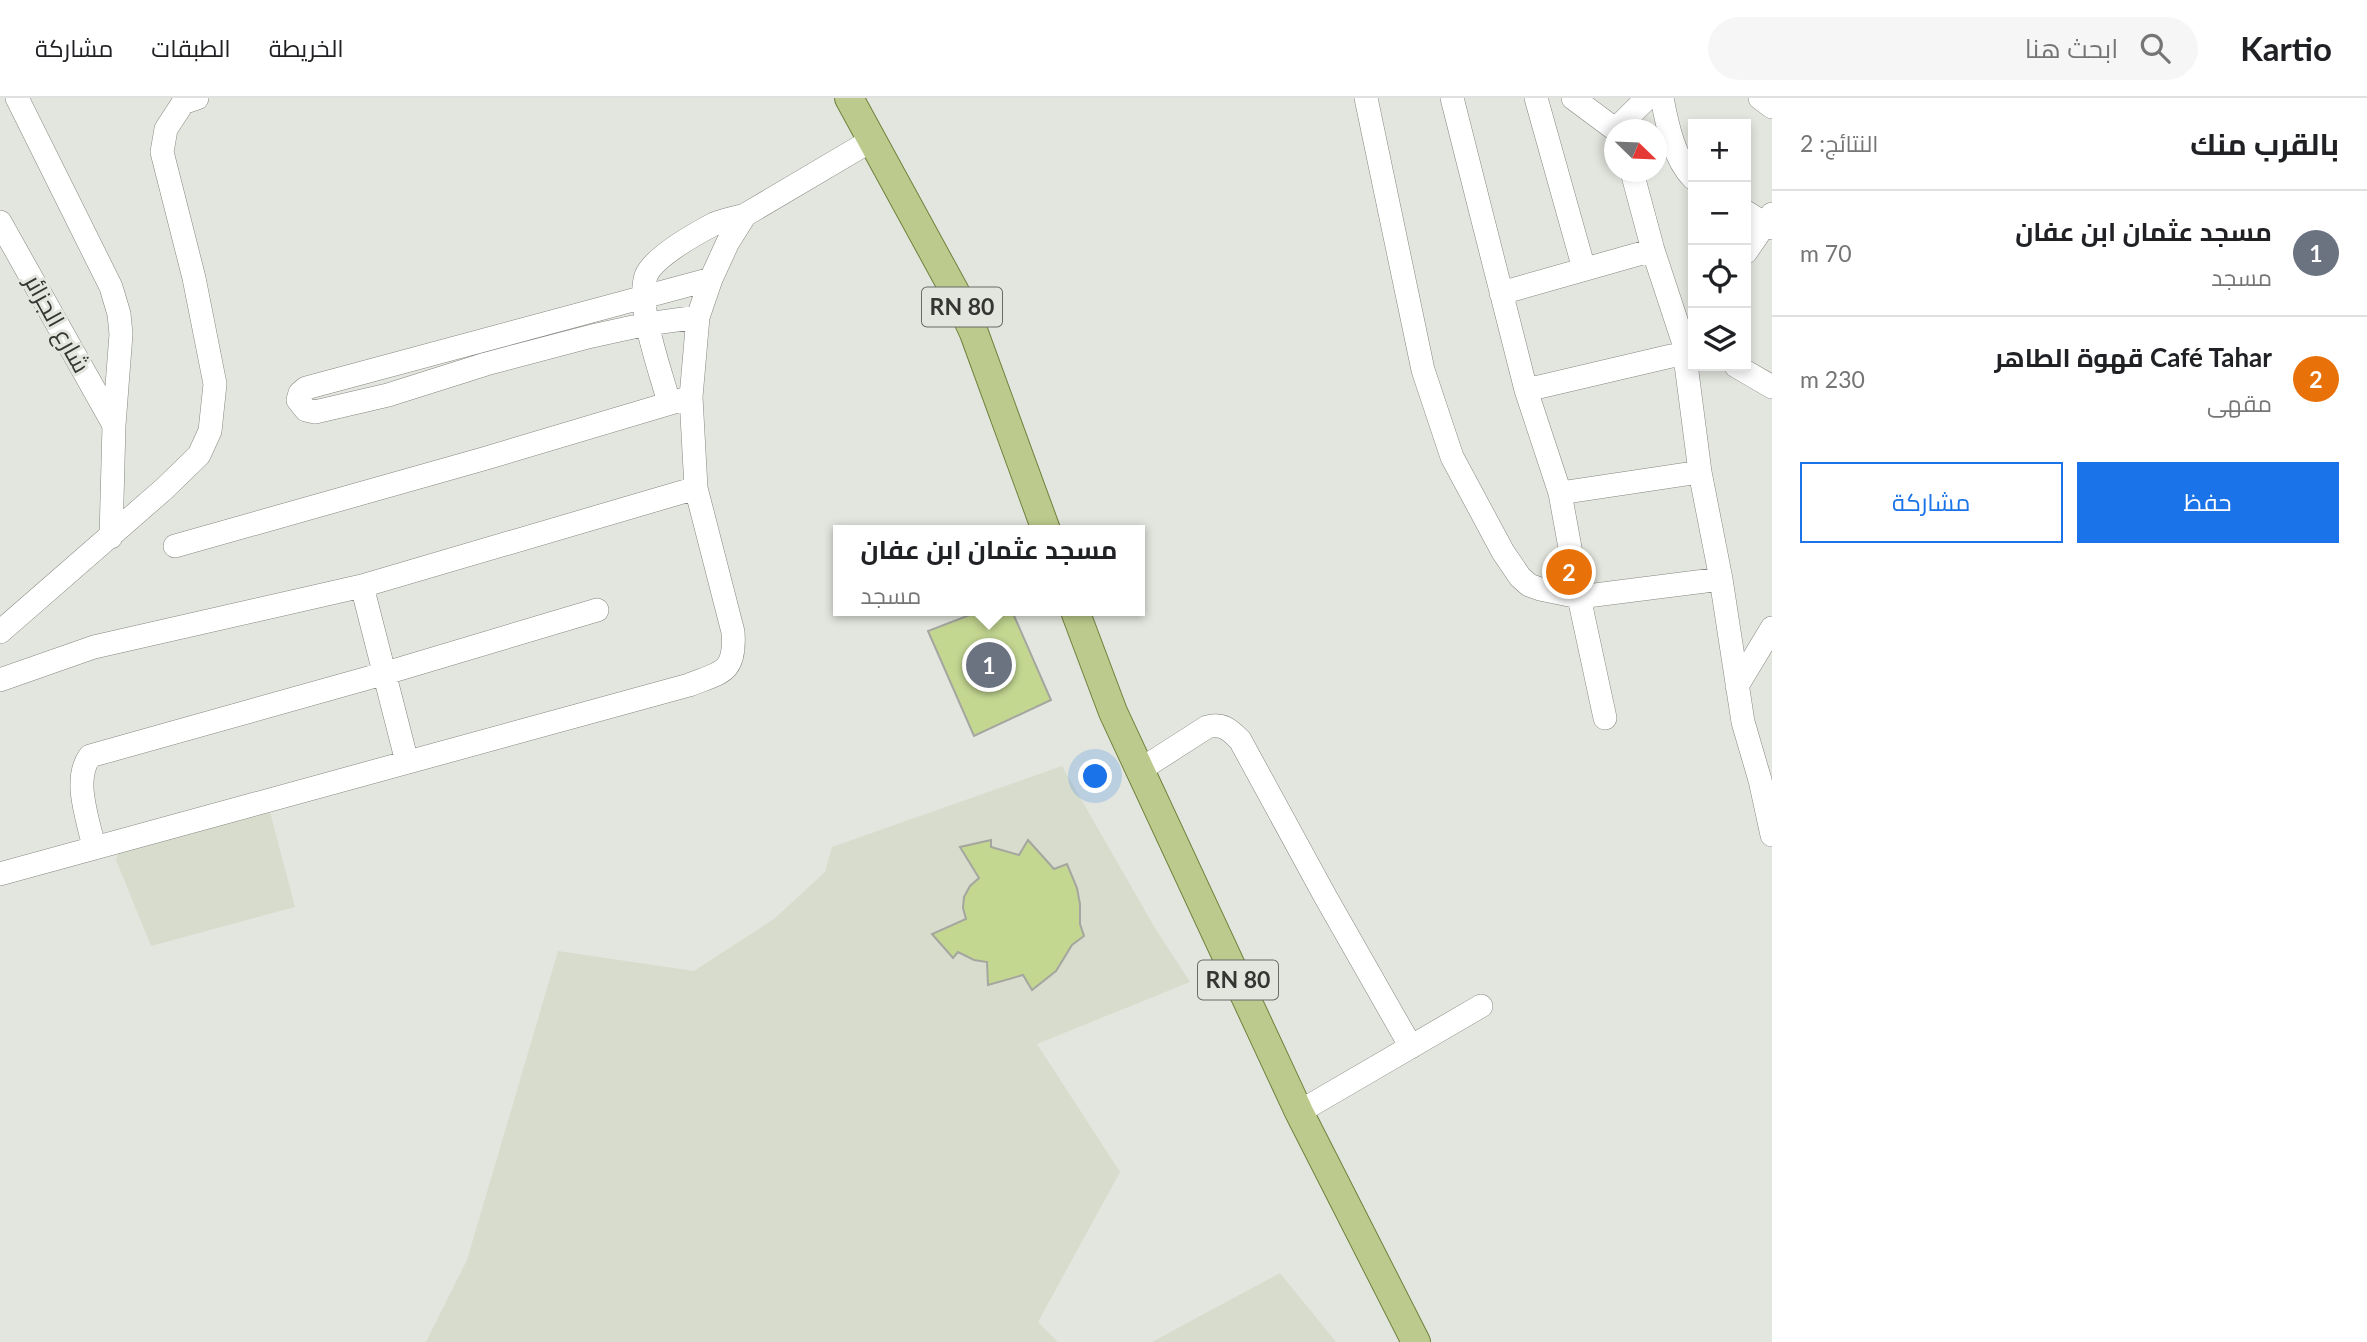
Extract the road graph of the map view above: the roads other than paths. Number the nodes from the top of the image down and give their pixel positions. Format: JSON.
{"nodes":[{"id":1,"x":16,"y":98,"type":"edge"},
{"id":2,"x":197,"y":98,"type":"edge"},
{"id":3,"x":849,"y":98,"type":"edge"},
{"id":4,"x":1366,"y":98,"type":"edge"},
{"id":5,"x":1452,"y":98,"type":"edge"},
{"id":6,"x":1536,"y":98,"type":"edge"},
{"id":7,"x":1573,"y":98,"type":"edge"},
{"id":8,"x":1647,"y":98,"type":"edge"},
{"id":9,"x":1662,"y":98,"type":"edge"},
{"id":10,"x":1760,"y":98,"type":"edge"},
{"id":11,"x":1772,"y":107,"type":"edge"},
{"id":12,"x":1626,"y":119,"type":"edge"},
{"id":13,"x":1604,"y":120,"type":"edge"},
{"id":14,"x":872,"y":140,"type":"junction"},
{"id":15,"x":1688,"y":171,"type":"edge"},
{"id":16,"x":1635,"y":182,"type":"edge"},
{"id":17,"x":1751,"y":214,"type":"edge"},
{"id":18,"x":745,"y":215,"type":"junction"},
{"id":19,"x":0,"y":222,"type":"edge"},
{"id":20,"x":1770,"y":222,"type":"edge"},
{"id":21,"x":1751,"y":246,"type":"edge"},
{"id":22,"x":1653,"y":250,"type":"junction"},
{"id":23,"x":1584,"y":269,"type":"junction"},
{"id":24,"x":710,"y":279,"type":"junction"},
{"id":25,"x":1501,"y":293,"type":"junction"},
{"id":26,"x":644,"y":296,"type":"junction"},
{"id":27,"x":698,"y":317,"type":"junction"},
{"id":28,"x":648,"y":324,"type":"junction"},
{"id":29,"x":1688,"y":343,"type":"edge"},
{"id":30,"x":413,"y":360,"type":"junction"},
{"id":31,"x":1691,"y":371,"type":"edge"},
{"id":32,"x":1745,"y":371,"type":"edge"},
{"id":33,"x":418,"y":385,"type":"junction"},
{"id":34,"x":1772,"y":387,"type":"edge"},
{"id":35,"x":1526,"y":390,"type":"junction"},
{"id":36,"x":680,"y":400,"type":"junction"},
{"id":37,"x":114,"y":425,"type":"junction"},
{"id":38,"x":1700,"y":472,"type":"junction"},
{"id":39,"x":696,"y":488,"type":"junction"},
{"id":40,"x":1560,"y":493,"type":"junction"},
{"id":41,"x":1044,"y":525,"type":"edge"},
{"id":42,"x":111,"y":537,"type":"junction"},
{"id":43,"x":175,"y":546,"type":"dead end"},
{"id":44,"x":1721,"y":579,"type":"junction"},
{"id":45,"x":362,"y":586,"type":"junction"},
{"id":46,"x":1579,"y":597,"type":"junction"},
{"id":47,"x":597,"y":610,"type":"dead end"},
{"id":48,"x":1077,"y":616,"type":"edge"},
{"id":49,"x":1771,"y":631,"type":"edge"},
{"id":50,"x":0,"y":632,"type":"edge"},
{"id":51,"x":386,"y":673,"type":"junction"},
{"id":52,"x":0,"y":680,"type":"edge"},
{"id":53,"x":1737,"y":686,"type":"junction"},
{"id":54,"x":1605,"y":718,"type":"dead end"},
{"id":55,"x":407,"y":762,"type":"junction"},
{"id":56,"x":1140,"y":770,"type":"junction"},
{"id":57,"x":1766,"y":779,"type":"edge"},
{"id":58,"x":1772,"y":835,"type":"edge"},
{"id":59,"x":94,"y":848,"type":"junction"},
{"id":60,"x":0,"y":874,"type":"edge"},
{"id":61,"x":1481,"y":1006,"type":"dead end"},
{"id":62,"x":1411,"y":1046,"type":"junction"},
{"id":63,"x":1299,"y":1112,"type":"junction"},
{"id":64,"x":1416,"y":1342,"type":"edge"}],
"edges":[{"from":1,"to":37,"type":"street"},
{"from":2,"to":42,"type":"street"},
{"from":3,"to":14,"type":"main road","number":"RN 80"},
{"from":4,"to":46,"type":"street"},
{"from":5,"to":25,"type":"street"},
{"from":6,"to":23,"type":"street"},
{"from":7,"to":13,"type":"street"},
{"from":8,"to":12,"type":"street"},
{"from":9,"to":15,"type":"street"},
{"from":10,"to":11,"type":"street"},
{"from":14,"to":18,"type":"street"},
{"from":14,"to":41,"type":"main road","number":"RN 80"},
{"from":16,"to":22,"type":"street"},
{"from":17,"to":20,"type":"street"},
{"from":18,"to":24,"type":"street"},
{"from":18,"to":26,"type":"street"},
{"from":19,"to":37,"type":"street","name":"شارع الجزائر"},
{"from":20,"to":21,"type":"street"},
{"from":22,"to":23,"type":"street"},
{"from":22,"to":29,"type":"street"},
{"from":23,"to":25,"type":"street"},
{"from":24,"to":26,"type":"street"},
{"from":24,"to":27,"type":"street"},
{"from":25,"to":35,"type":"street"},
{"from":26,"to":28,"type":"street"},
{"from":26,"to":30,"type":"street"},
{"from":27,"to":28,"type":"street"},
{"from":27,"to":36,"type":"street"},
{"from":28,"to":33,"type":"street"},
{"from":28,"to":36,"type":"street"},
{"from":29,"to":35,"type":"street"},
{"from":30,"to":33,"type":"street"},
{"from":30,"to":33,"type":"street"},
{"from":31,"to":38,"type":"street"},
{"from":32,"to":34,"type":"street"},
{"from":35,"to":40,"type":"street"},
{"from":36,"to":39,"type":"street"},
{"from":36,"to":43,"type":"street"},
{"from":37,"to":42,"type":"street"},
{"from":38,"to":40,"type":"street"},
{"from":38,"to":44,"type":"street"},
{"from":39,"to":45,"type":"street"},
{"from":39,"to":55,"type":"street"},
{"from":40,"to":46,"type":"street"},
{"from":42,"to":50,"type":"street"},
{"from":44,"to":46,"type":"street"},
{"from":44,"to":53,"type":"street"},
{"from":45,"to":51,"type":"street"},
{"from":45,"to":52,"type":"street"},
{"from":46,"to":54,"type":"street"},
{"from":47,"to":51,"type":"street"},
{"from":48,"to":56,"type":"main road","number":"RN 80"},
{"from":49,"to":53,"type":"street"},
{"from":51,"to":55,"type":"street"},
{"from":51,"to":59,"type":"street"},
{"from":53,"to":57,"type":"street"},
{"from":55,"to":59,"type":"street"},
{"from":56,"to":62,"type":"street"},
{"from":56,"to":63,"type":"main road","number":"RN 80"},
{"from":57,"to":58,"type":"street"},
{"from":59,"to":60,"type":"street"},
{"from":61,"to":62,"type":"street"},
{"from":62,"to":63,"type":"street"},
{"from":63,"to":64,"type":"main road","number":"RN 80"}]}
